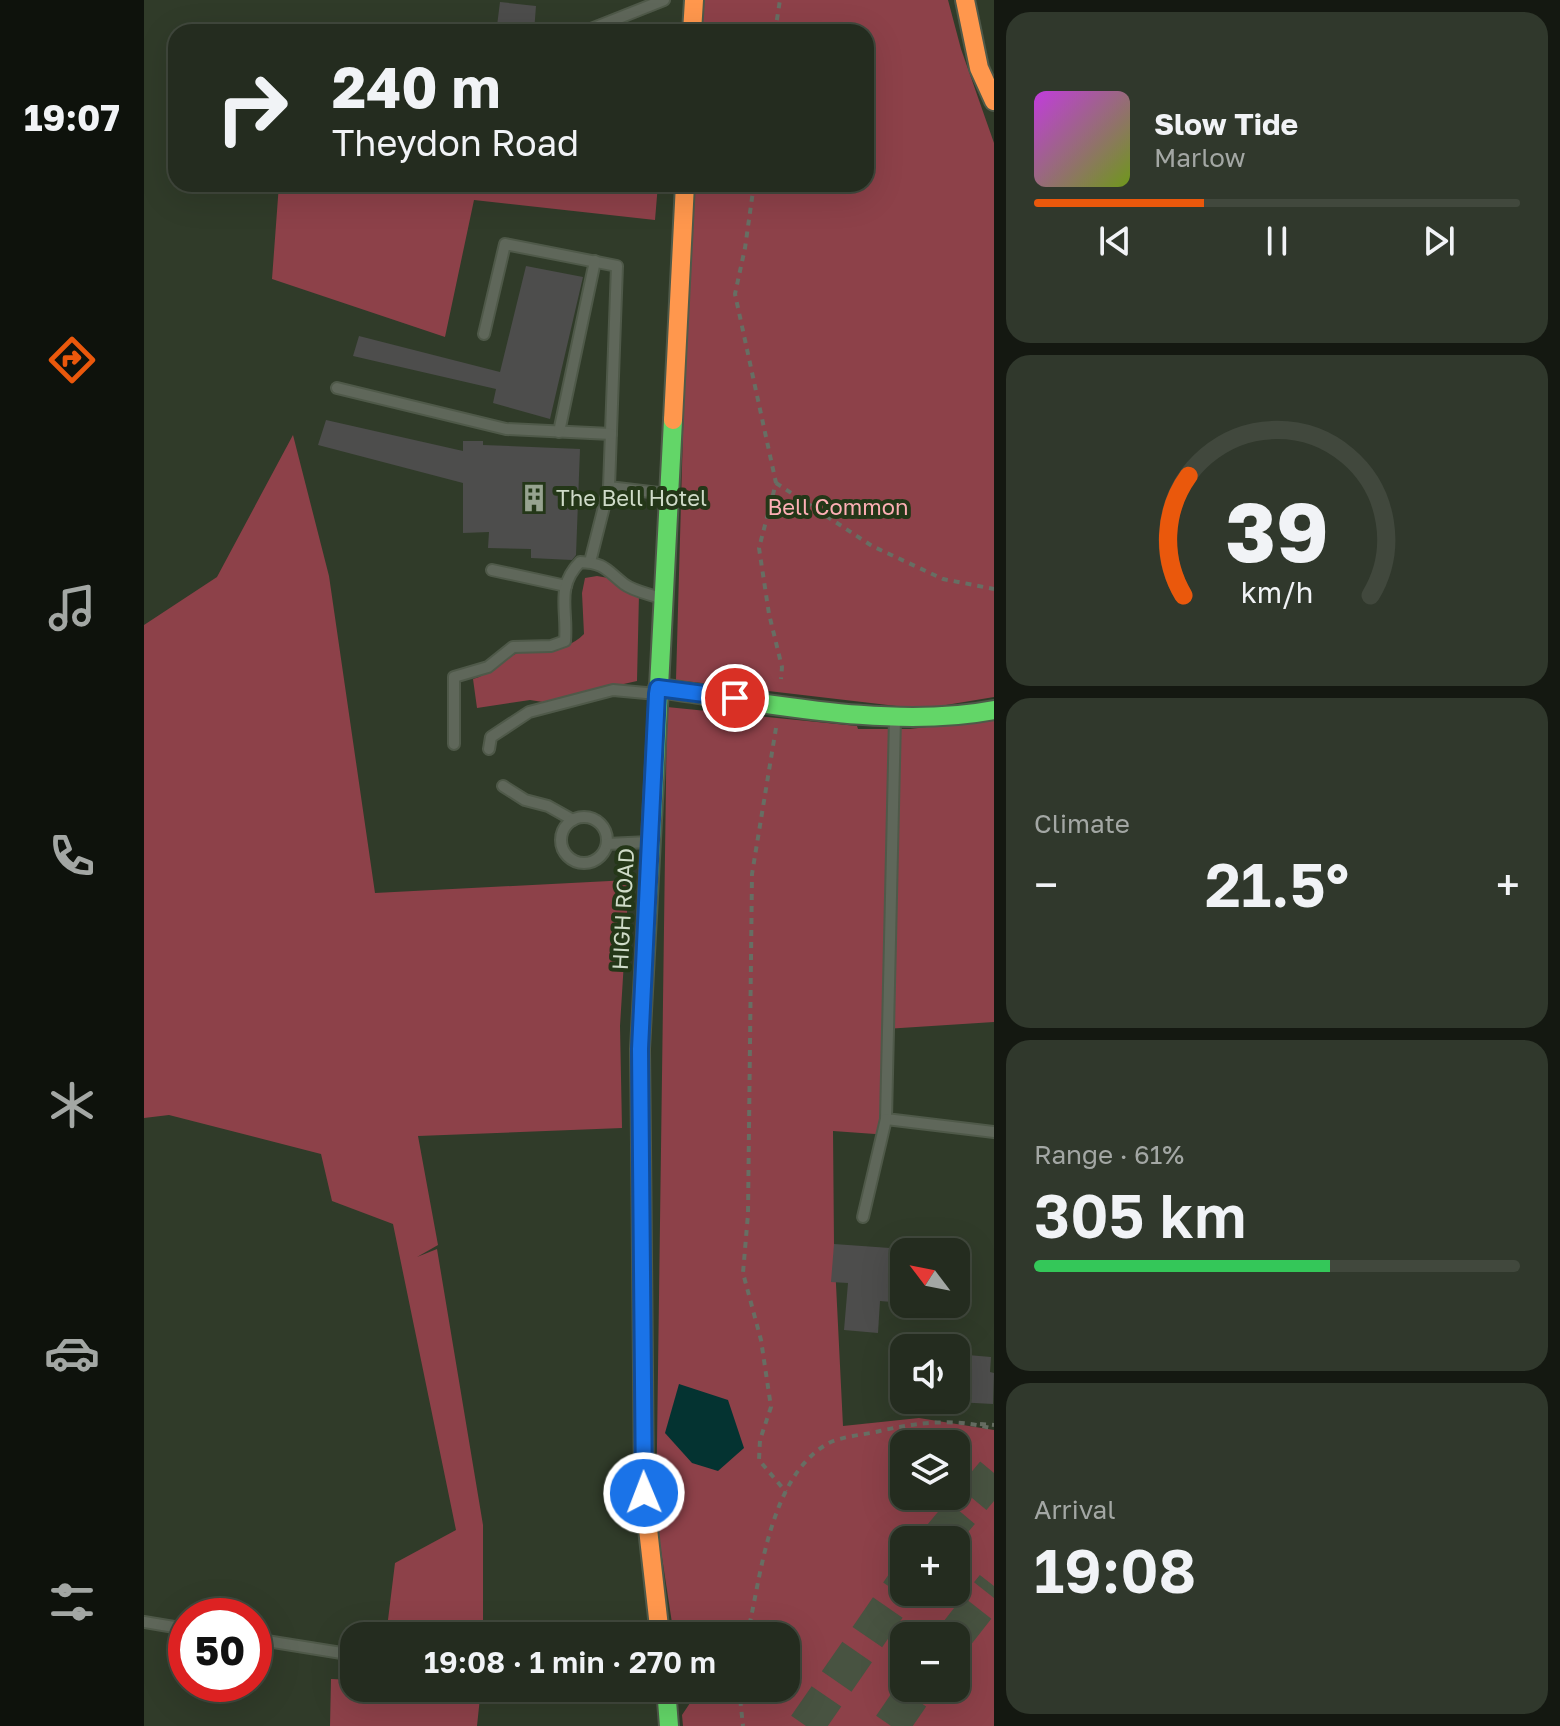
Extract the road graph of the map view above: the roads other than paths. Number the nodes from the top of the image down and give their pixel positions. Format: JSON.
{"nodes":[{"id":1,"x":664,"y":0,"type":"edge"},
{"id":2,"x":694,"y":0,"type":"edge"},
{"id":3,"x":965,"y":0,"type":"edge"},
{"id":4,"x":604,"y":24,"type":"edge"},
{"id":5,"x":692,"y":24,"type":"edge"},
{"id":6,"x":994,"y":101,"type":"edge"},
{"id":7,"x":685,"y":192,"type":"edge"},
{"id":8,"x":595,"y":261,"type":"junction"},
{"id":9,"x":484,"y":334,"type":"dead end"},
{"id":10,"x":337,"y":388,"type":"dead end"},
{"id":11,"x":559,"y":432,"type":"junction"},
{"id":12,"x":611,"y":434,"type":"junction"},
{"id":13,"x":609,"y":487,"type":"junction"},
{"id":14,"x":668,"y":494,"type":"junction"},
{"id":15,"x":590,"y":562,"type":"junction"},
{"id":16,"x":492,"y":570,"type":"dead end"},
{"id":17,"x":566,"y":586,"type":"junction"},
{"id":18,"x":663,"y":600,"type":"junction"},
{"id":19,"x":658,"y":691,"type":"junction"},
{"id":20,"x":994,"y":710,"type":"edge"},
{"id":21,"x":895,"y":716,"type":"junction"},
{"id":22,"x":454,"y":744,"type":"dead end"},
{"id":23,"x":489,"y":749,"type":"dead end"},
{"id":24,"x":503,"y":786,"type":"dead end"},
{"id":25,"x":573,"y":820,"type":"junction"},
{"id":26,"x":651,"y":842,"type":"junction"},
{"id":27,"x":607,"y":844,"type":"junction"},
{"id":28,"x":886,"y":1119,"type":"junction"},
{"id":29,"x":994,"y":1132,"type":"edge"},
{"id":30,"x":863,"y":1217,"type":"dead end"},
{"id":31,"x":144,"y":1622,"type":"edge"},
{"id":32,"x":658,"y":1622,"type":"edge"},
{"id":33,"x":168,"y":1626,"type":"edge"},
{"id":34,"x":272,"y":1642,"type":"edge"},
{"id":35,"x":340,"y":1653,"type":"edge"},
{"id":36,"x":667,"y":1702,"type":"edge"},
{"id":37,"x":669,"y":1726,"type":"edge"}],
"edges":[{"from":1,"to":4,"type":"lane"},
{"from":2,"to":5,"type":"main road"},
{"from":3,"to":6,"type":"main road"},
{"from":7,"to":14,"type":"main road","name":"HIGH ROAD"},
{"from":8,"to":9,"type":"lane"},
{"from":8,"to":11,"type":"lane"},
{"from":8,"to":12,"type":"lane"},
{"from":10,"to":11,"type":"lane"},
{"from":11,"to":12,"type":"lane"},
{"from":12,"to":13,"type":"lane"},
{"from":13,"to":14,"type":"lane"},
{"from":13,"to":15,"type":"lane"},
{"from":14,"to":18,"type":"main road","name":"HIGH ROAD"},
{"from":15,"to":17,"type":"lane"},
{"from":15,"to":18,"type":"lane"},
{"from":16,"to":17,"type":"lane"},
{"from":17,"to":22,"type":"lane"},
{"from":18,"to":19,"type":"main road","name":"HIGH ROAD"},
{"from":19,"to":21,"type":"main road"},
{"from":19,"to":23,"type":"lane"},
{"from":19,"to":26,"type":"main road","name":"HIGH ROAD"},
{"from":20,"to":21,"type":"main road"},
{"from":21,"to":28,"type":"lane"},
{"from":24,"to":25,"type":"lane"},
{"from":25,"to":27,"type":"lane"},
{"from":25,"to":27,"type":"lane"},
{"from":26,"to":27,"type":"lane"},
{"from":26,"to":32,"type":"main road","name":"HIGH ROAD"},
{"from":28,"to":29,"type":"lane"},
{"from":28,"to":30,"type":"lane"},
{"from":31,"to":33,"type":"lane"},
{"from":34,"to":35,"type":"lane"},
{"from":36,"to":37,"type":"main road"}]}
